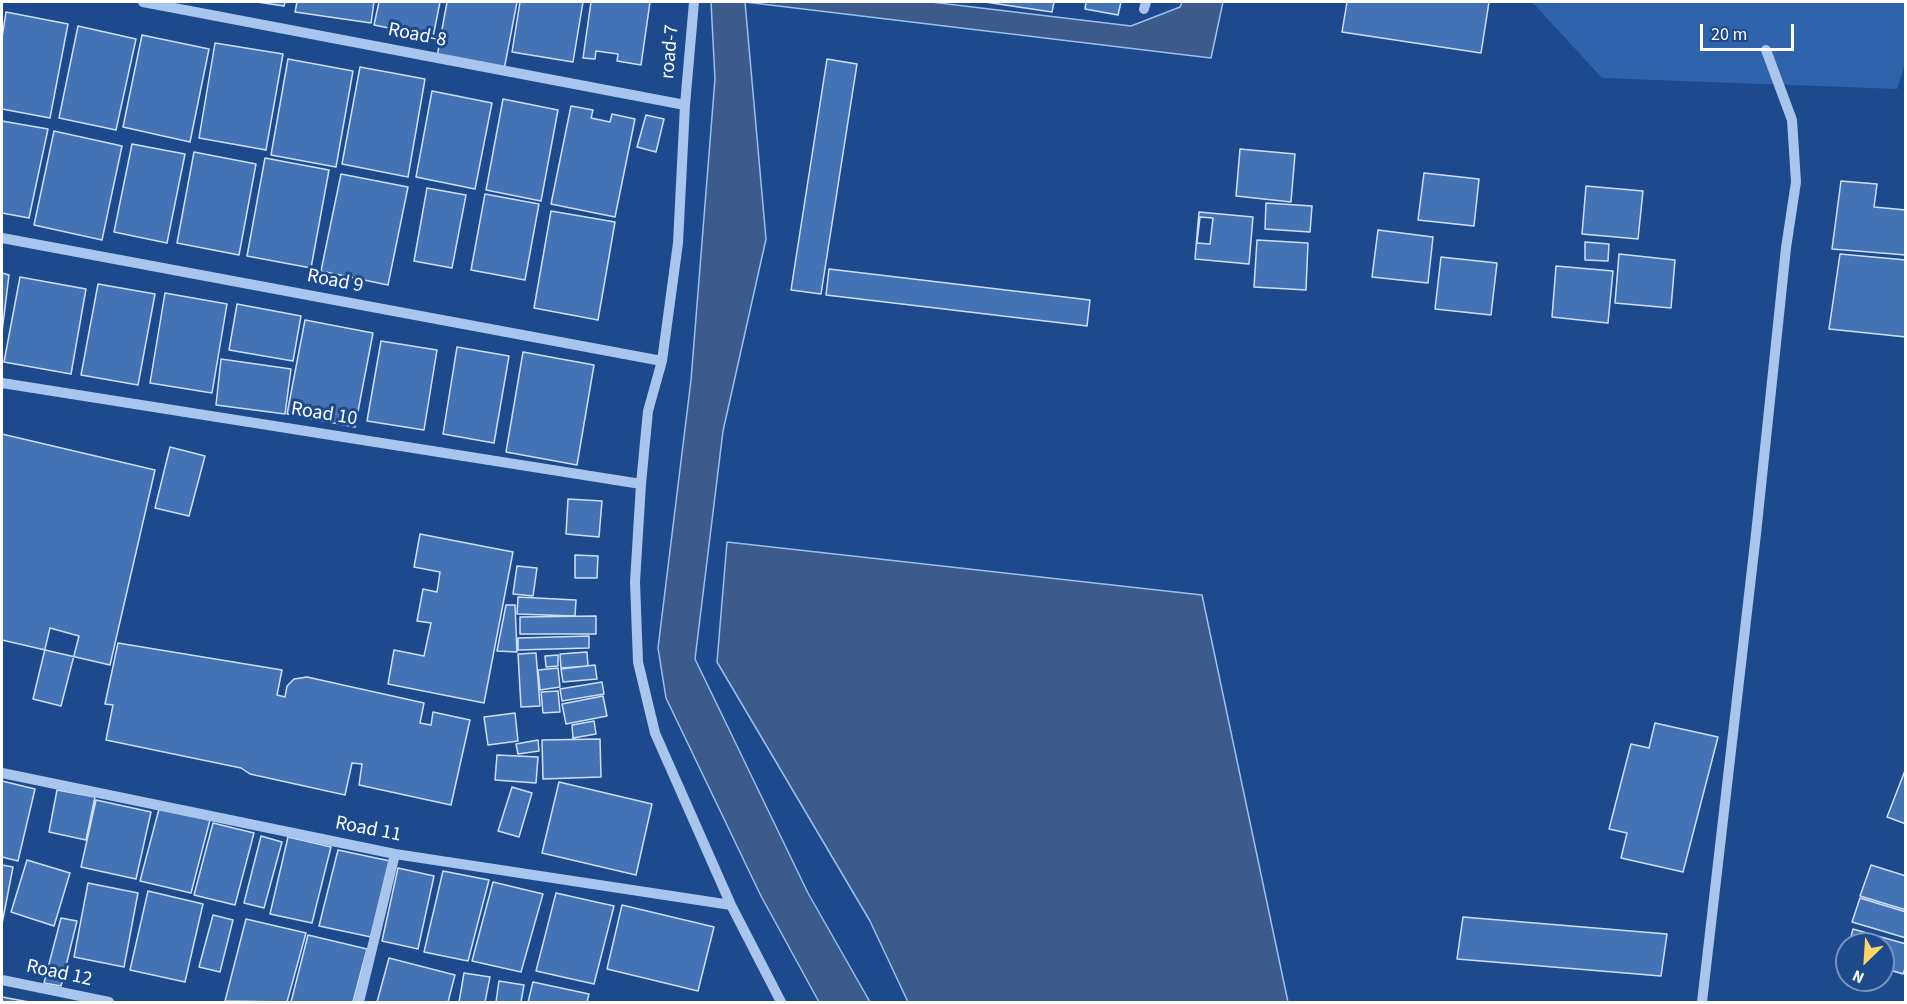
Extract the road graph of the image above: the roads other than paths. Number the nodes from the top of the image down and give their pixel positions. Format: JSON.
{"nodes":[{"id":1,"x":143,"y":2,"type":"edge"},
{"id":2,"x":694,"y":2,"type":"edge"},
{"id":3,"x":1766,"y":50,"type":"dead end"},
{"id":4,"x":685,"y":105,"type":"junction"},
{"id":5,"x":2,"y":238,"type":"edge"},
{"id":6,"x":662,"y":361,"type":"junction"},
{"id":7,"x":2,"y":383,"type":"edge"},
{"id":8,"x":641,"y":484,"type":"junction"},
{"id":9,"x":2,"y":773,"type":"edge"},
{"id":10,"x":395,"y":854,"type":"junction"},
{"id":11,"x":731,"y":905,"type":"junction"},
{"id":12,"x":2,"y":980,"type":"edge"},
{"id":13,"x":109,"y":1002,"type":"edge"},
{"id":14,"x":359,"y":1002,"type":"edge"},
{"id":15,"x":781,"y":1002,"type":"edge"},
{"id":16,"x":1702,"y":1002,"type":"edge"}],
"edges":[{"from":1,"to":4,"type":"street","name":"Road-8"},
{"from":2,"to":4,"type":"street","name":"road-7"},
{"from":3,"to":16,"type":"street"},
{"from":4,"to":6,"type":"street","name":"road-7"},
{"from":5,"to":6,"type":"street","name":"Road 9"},
{"from":6,"to":8,"type":"street","name":"road-7"},
{"from":7,"to":8,"type":"street","name":"Road 10"},
{"from":8,"to":11,"type":"street","name":"road-7"},
{"from":9,"to":10,"type":"street","name":"Road 11"},
{"from":10,"to":11,"type":"street","name":"Road 11"},
{"from":10,"to":14,"type":"street"},
{"from":11,"to":15,"type":"street","name":"road-7"},
{"from":12,"to":13,"type":"street","name":"Road 12"}]}
